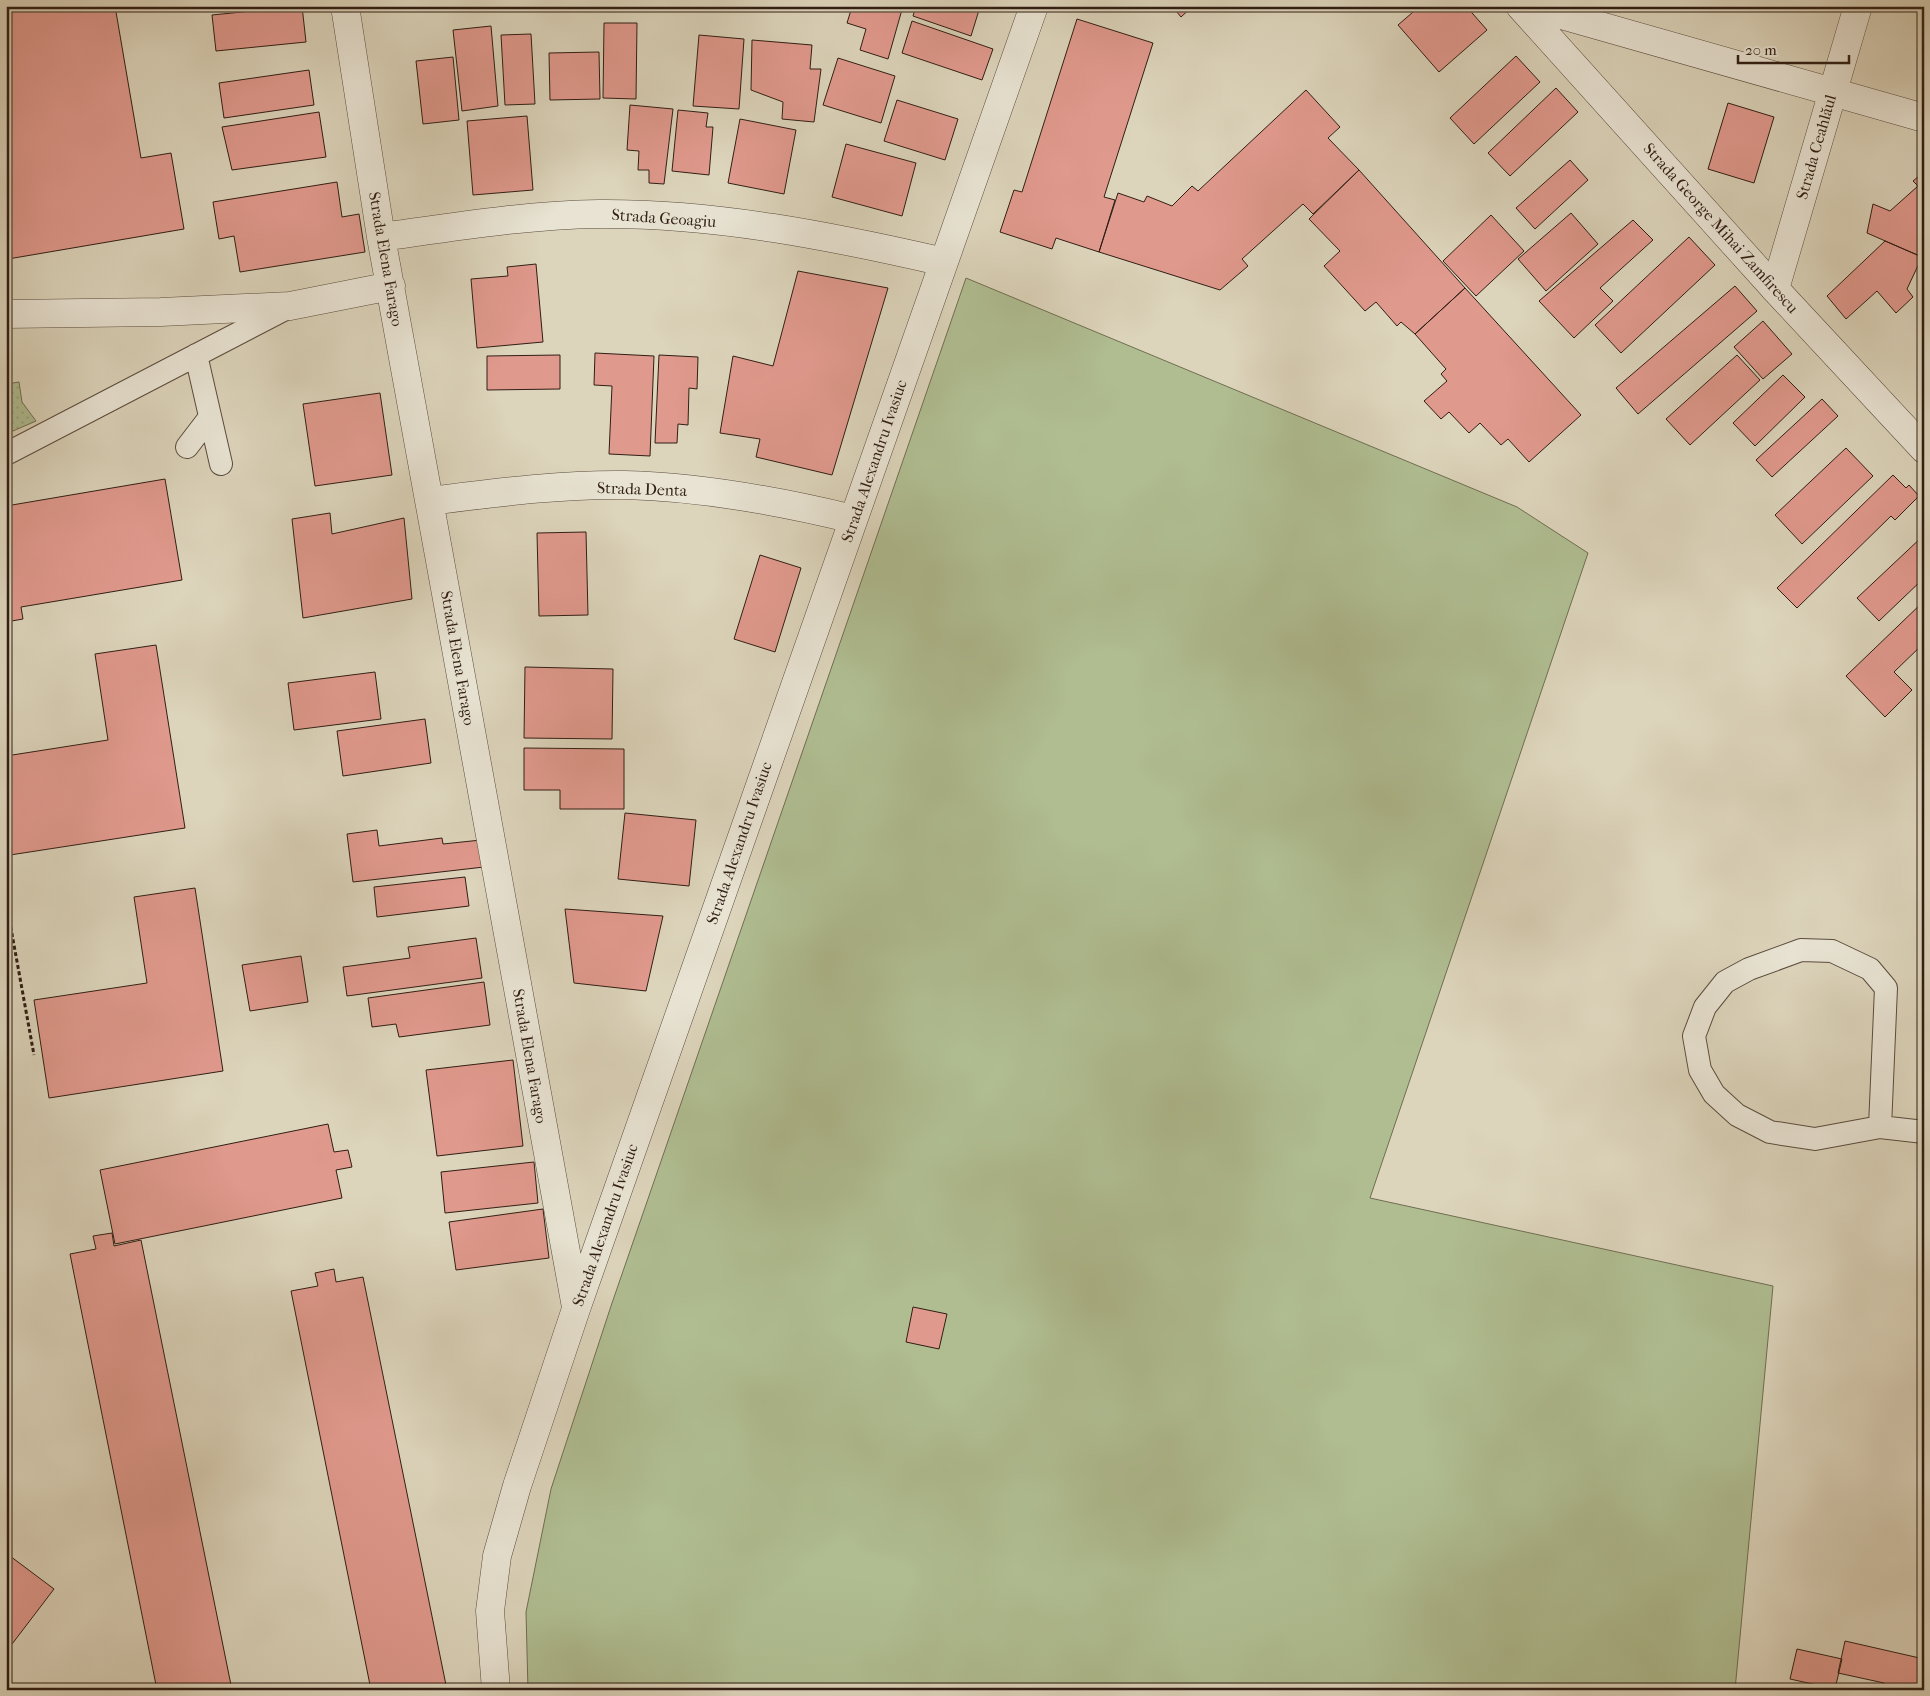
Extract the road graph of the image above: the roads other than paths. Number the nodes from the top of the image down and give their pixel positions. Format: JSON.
{"nodes":[{"id":1,"x":345,"y":6,"type":"edge"},
{"id":2,"x":1034,"y":6,"type":"edge"},
{"id":3,"x":1520,"y":6,"type":"edge"},
{"id":4,"x":1530,"y":6,"type":"edge"},
{"id":5,"x":1858,"y":6,"type":"edge"},
{"id":6,"x":1833,"y":92,"type":"junction"},
{"id":7,"x":1924,"y":118,"type":"edge"},
{"id":8,"x":381,"y":237,"type":"junction"},
{"id":9,"x":944,"y":262,"type":"junction"},
{"id":10,"x":391,"y":286,"type":"junction"},
{"id":11,"x":1775,"y":289,"type":"junction"},
{"id":12,"x":290,"y":306,"type":"junction"},
{"id":13,"x":6,"y":314,"type":"edge"},
{"id":14,"x":196,"y":355,"type":"junction"},
{"id":15,"x":210,"y":417,"type":"junction"},
{"id":16,"x":187,"y":447,"type":"dead end"},
{"id":17,"x":1924,"y":449,"type":"edge"},
{"id":18,"x":6,"y":454,"type":"edge"},
{"id":19,"x":221,"y":464,"type":"dead end"},
{"id":20,"x":429,"y":501,"type":"junction"},
{"id":21,"x":853,"y":519,"type":"junction"},
{"id":22,"x":1880,"y":1127,"type":"junction"},
{"id":23,"x":1924,"y":1132,"type":"edge"},
{"id":24,"x":576,"y":1309,"type":"junction"},
{"id":25,"x":496,"y":1690,"type":"edge"}],
"edges":[{"from":1,"to":8,"type":"street","name":"Strada Elena Farago"},
{"from":2,"to":9,"type":"street","name":"Strada Alexandru Ivasiuc"},
{"from":3,"to":11,"type":"street","name":"Strada George Mihai Zamfirescu"},
{"from":4,"to":6,"type":"street"},
{"from":5,"to":6,"type":"street","name":"Strada Ceahlăul"},
{"from":6,"to":7,"type":"street"},
{"from":6,"to":11,"type":"street","name":"Strada Ceahlăul"},
{"from":8,"to":9,"type":"street","name":"Strada Geoagiu"},
{"from":8,"to":10,"type":"street","name":"Strada Elena Farago"},
{"from":9,"to":21,"type":"street","name":"Strada Alexandru Ivasiuc"},
{"from":10,"to":12,"type":"street"},
{"from":10,"to":20,"type":"street","name":"Strada Elena Farago"},
{"from":11,"to":17,"type":"street","name":"Strada George Mihai Zamfirescu"},
{"from":12,"to":13,"type":"street"},
{"from":12,"to":14,"type":"lane"},
{"from":14,"to":15,"type":"lane"},
{"from":14,"to":18,"type":"lane"},
{"from":15,"to":16,"type":"lane"},
{"from":15,"to":19,"type":"lane"},
{"from":20,"to":21,"type":"street","name":"Strada Denta"},
{"from":20,"to":24,"type":"street","name":"Strada Elena Farago"},
{"from":21,"to":24,"type":"street","name":"Strada Alexandru Ivasiuc"},
{"from":22,"to":22,"type":"lane"},
{"from":22,"to":23,"type":"lane"},
{"from":24,"to":25,"type":"street","name":"Strada Alexandru Ivasiuc"}]}
